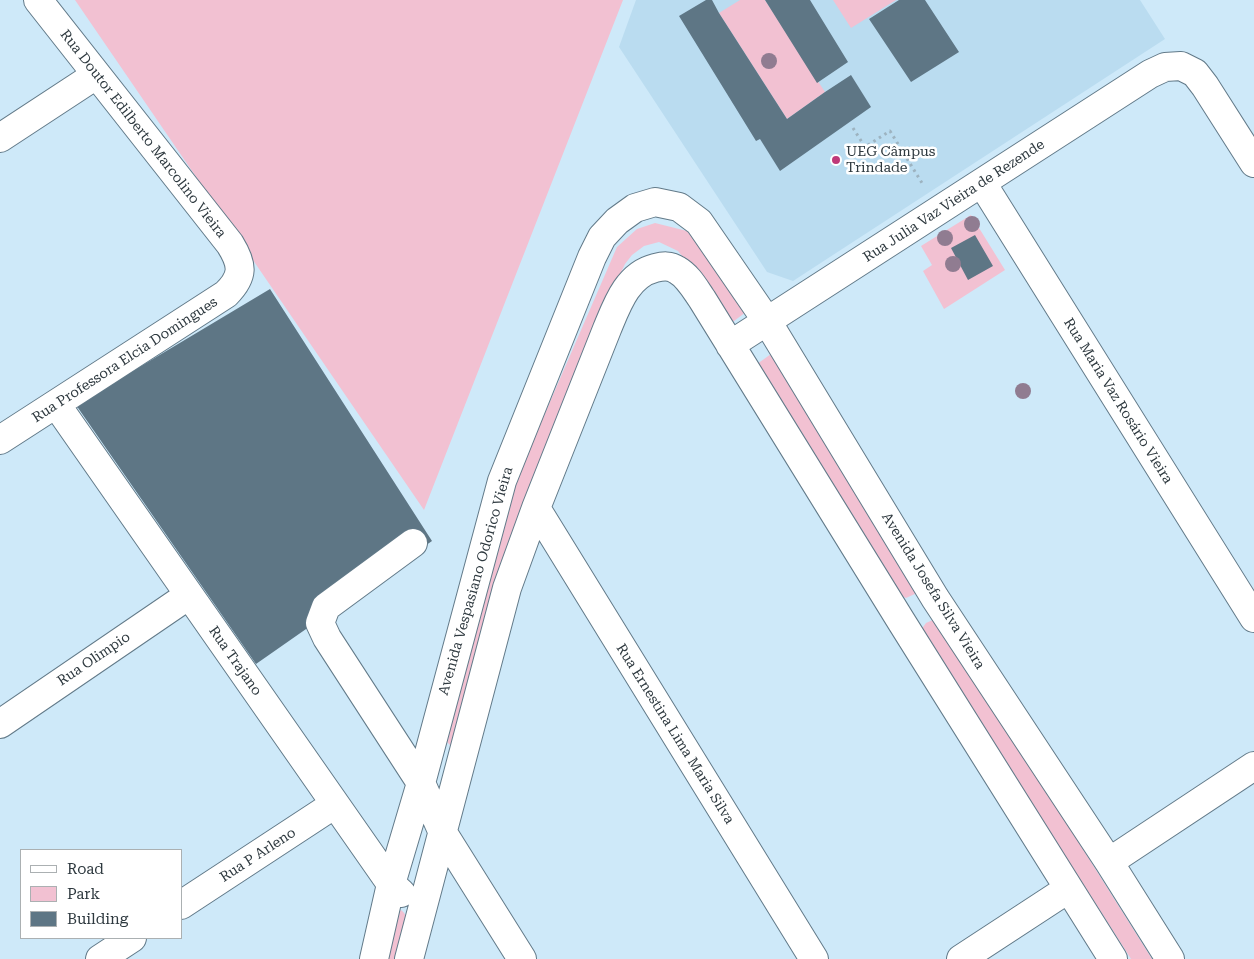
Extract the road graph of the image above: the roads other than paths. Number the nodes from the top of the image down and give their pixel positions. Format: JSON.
{"nodes":[{"id":1,"x":38,"y":0,"type":"edge"},
{"id":2,"x":96,"y":75,"type":"junction"},
{"id":3,"x":0,"y":138,"type":"edge"},
{"id":4,"x":1254,"y":162,"type":"edge"},
{"id":5,"x":982,"y":183,"type":"junction"},
{"id":6,"x":699,"y":222,"type":"joint"},
{"id":7,"x":240,"y":272,"type":"joint"},
{"id":8,"x":767,"y":321,"type":"junction"},
{"id":9,"x":730,"y":345,"type":"junction"},
{"id":10,"x":56,"y":404,"type":"junction"},
{"id":11,"x":0,"y":440,"type":"edge"},
{"id":12,"x":536,"y":508,"type":"junction"},
{"id":13,"x":413,"y":543,"type":"dead end"},
{"id":14,"x":189,"y":595,"type":"junction"},
{"id":15,"x":935,"y":598,"type":"junction"},
{"id":16,"x":1254,"y":618,"type":"edge"},
{"id":17,"x":901,"y":621,"type":"junction"},
{"id":18,"x":0,"y":724,"type":"edge"},
{"id":19,"x":1254,"y":766,"type":"edge"},
{"id":20,"x":421,"y":783,"type":"junction"},
{"id":21,"x":335,"y":804,"type":"junction"},
{"id":22,"x":443,"y":833,"type":"junction"},
{"id":23,"x":1108,"y":862,"type":"junction"},
{"id":24,"x":391,"y":884,"type":"junction"},
{"id":25,"x":1068,"y":889,"type":"junction"},
{"id":26,"x":182,"y":905,"type":"edge"},
{"id":27,"x":421,"y":912,"type":"junction"},
{"id":28,"x":130,"y":939,"type":"edge"},
{"id":29,"x":100,"y":959,"type":"edge"},
{"id":30,"x":374,"y":959,"type":"edge"},
{"id":31,"x":409,"y":959,"type":"edge"},
{"id":32,"x":522,"y":959,"type":"edge"},
{"id":33,"x":814,"y":959,"type":"edge"},
{"id":34,"x":961,"y":959,"type":"edge"},
{"id":35,"x":1113,"y":959,"type":"edge"},
{"id":36,"x":1170,"y":959,"type":"edge"}],
"edges":[{"from":1,"to":2,"type":"street","name":"Rua Doutor Edilberto Marcolino Vieira"},
{"from":2,"to":3,"type":"street"},
{"from":2,"to":7,"type":"street","name":"Rua Doutor Edilberto Marcolino Vieira"},
{"from":4,"to":5,"type":"street","name":"Rua Julia Vaz Vieira de Rezende"},
{"from":5,"to":8,"type":"street","name":"Rua Julia Vaz Vieira de Rezende"},
{"from":5,"to":16,"type":"street","name":"Rua Maria Vaz Rosário Vieira"},
{"from":6,"to":8,"type":"street","name":"Avenida Josefa Silva Vieira"},
{"from":6,"to":20,"type":"street","name":"Avenida Vespasiano Odorico Vieira"},
{"from":7,"to":10,"type":"street","name":"Rua Professora Elcia Domingues"},
{"from":8,"to":9,"type":"street","name":"Rua Julia Vaz Vieira de Rezende"},
{"from":8,"to":15,"type":"street","name":"Avenida Josefa Silva Vieira"},
{"from":9,"to":12,"type":"street"},
{"from":9,"to":17,"type":"street"},
{"from":10,"to":11,"type":"street","name":"Rua Professora Elcia Domingues"},
{"from":10,"to":14,"type":"street","name":"Rua Trajano"},
{"from":12,"to":22,"type":"street"},
{"from":12,"to":33,"type":"street","name":"Rua Ernestina Lima Maria Silva"},
{"from":13,"to":20,"type":"street"},
{"from":14,"to":18,"type":"street","name":"Rua Olimpio"},
{"from":14,"to":21,"type":"street","name":"Rua Trajano"},
{"from":15,"to":17,"type":"street"},
{"from":15,"to":23,"type":"street","name":"Avenida Josefa Silva Vieira"},
{"from":17,"to":25,"type":"street"},
{"from":19,"to":23,"type":"street"},
{"from":20,"to":22,"type":"street"},
{"from":20,"to":24,"type":"street","name":"Avenida Vespasiano Odorico Vieira"},
{"from":21,"to":24,"type":"street","name":"Rua Trajano"},
{"from":21,"to":26,"type":"street","name":"Rua P Arleno"},
{"from":22,"to":27,"type":"street"},
{"from":22,"to":32,"type":"street"},
{"from":23,"to":36,"type":"street","name":"Avenida Josefa Silva Vieira"},
{"from":24,"to":27,"type":"street","name":"Rua Trajano"},
{"from":24,"to":30,"type":"street","name":"Avenida Vespasiano Odorico Vieira"},
{"from":25,"to":34,"type":"street"},
{"from":25,"to":35,"type":"street"},
{"from":27,"to":31,"type":"street"},
{"from":28,"to":29,"type":"street"}]}
